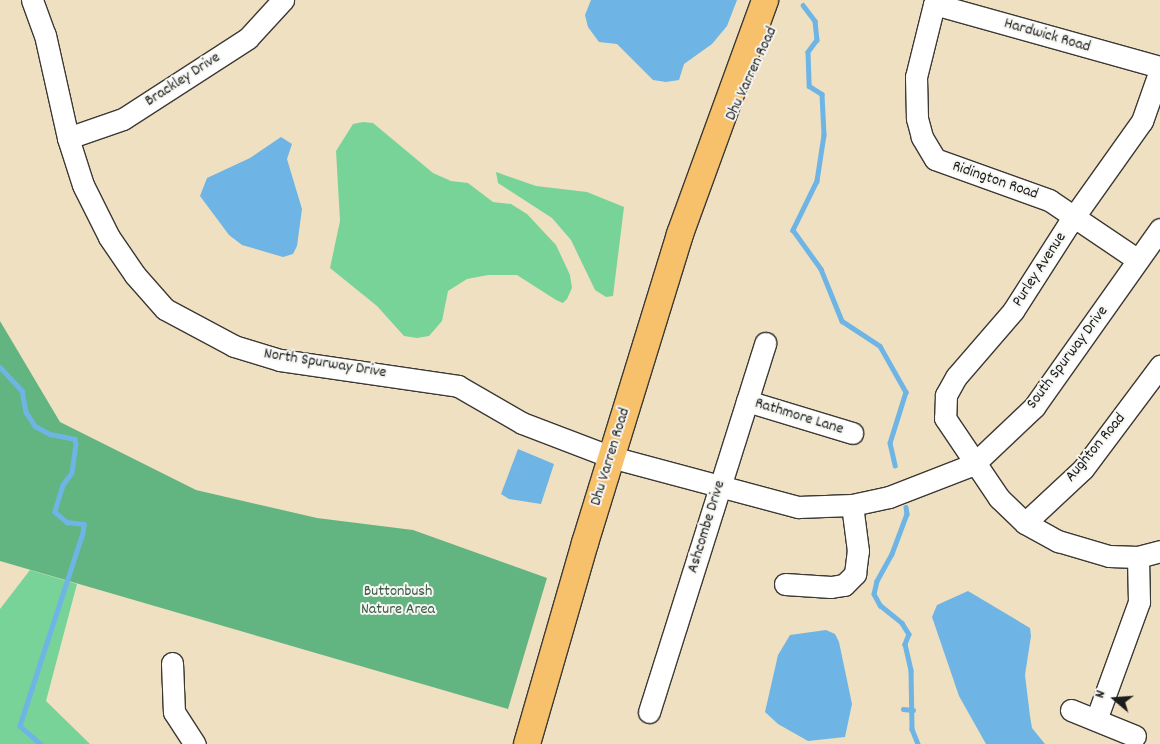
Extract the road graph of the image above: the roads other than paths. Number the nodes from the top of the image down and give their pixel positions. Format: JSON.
{"nodes":[{"id":1,"x":32,"y":0,"type":"edge"},
{"id":2,"x":283,"y":0,"type":"edge"},
{"id":3,"x":765,"y":0,"type":"edge"},
{"id":4,"x":784,"y":0,"type":"edge"},
{"id":5,"x":934,"y":4,"type":"joint"},
{"id":6,"x":1160,"y":69,"type":"edge"},
{"id":7,"x":68,"y":138,"type":"junction"},
{"id":8,"x":704,"y":173,"type":"junction"},
{"id":9,"x":1074,"y":217,"type":"junction"},
{"id":10,"x":1160,"y":230,"type":"edge"},
{"id":11,"x":1138,"y":260,"type":"junction"},
{"id":12,"x":765,"y":343,"type":"dead end"},
{"id":13,"x":1160,"y":366,"type":"edge"},
{"id":14,"x":747,"y":401,"type":"junction"},
{"id":15,"x":852,"y":433,"type":"dead end"},
{"id":16,"x":611,"y":457,"type":"junction"},
{"id":17,"x":974,"y":464,"type":"junction"},
{"id":18,"x":719,"y":487,"type":"junction"},
{"id":19,"x":852,"y":505,"type":"junction"},
{"id":20,"x":1025,"y":522,"type":"junction"},
{"id":21,"x":1160,"y":551,"type":"edge"},
{"id":22,"x":1138,"y":557,"type":"junction"},
{"id":23,"x":785,"y":584,"type":"dead end"},
{"id":24,"x":172,"y":663,"type":"dead end"},
{"id":25,"x":1071,"y":710,"type":"dead end"},
{"id":26,"x":649,"y":712,"type":"dead end"},
{"id":27,"x":1096,"y":720,"type":"junction"},
{"id":28,"x":1135,"y":736,"type":"dead end"},
{"id":29,"x":195,"y":744,"type":"edge"},
{"id":30,"x":527,"y":744,"type":"edge"}],
"edges":[{"from":1,"to":7,"type":"street","name":"North Spurway Drive"},
{"from":2,"to":7,"type":"street","name":"Brackley Drive"},
{"from":3,"to":8,"type":"main road","name":"Dhu Varren Road"},
{"from":4,"to":8,"type":"main road","name":"Dhu Varren Road"},
{"from":5,"to":6,"type":"street","name":"Hardwick Road"},
{"from":5,"to":9,"type":"street","name":"Ridington Road"},
{"from":6,"to":9,"type":"street","name":"Purley Avenue"},
{"from":7,"to":16,"type":"street","name":"North Spurway Drive"},
{"from":8,"to":16,"type":"main road","name":"Dhu Varren Road"},
{"from":9,"to":11,"type":"street","name":"Ridington Road"},
{"from":9,"to":17,"type":"street","name":"Purley Avenue"},
{"from":10,"to":11,"type":"street","name":"South Spurway Drive"},
{"from":11,"to":17,"type":"street","name":"South Spurway Drive"},
{"from":12,"to":14,"type":"street","name":"Ashcombe Drive"},
{"from":13,"to":20,"type":"street","name":"Aughton Road"},
{"from":14,"to":15,"type":"street","name":"Rathmore Lane"},
{"from":14,"to":18,"type":"street","name":"Ashcombe Drive"},
{"from":16,"to":18,"type":"street","name":"South Spurway Drive"},
{"from":16,"to":30,"type":"main road","name":"Dhu Varren Road"},
{"from":17,"to":19,"type":"street","name":"South Spurway Drive"},
{"from":17,"to":20,"type":"street","name":"Purley Avenue"},
{"from":18,"to":19,"type":"street","name":"South Spurway Drive"},
{"from":18,"to":26,"type":"street","name":"Ashcombe Drive"},
{"from":19,"to":23,"type":"street"},
{"from":20,"to":22,"type":"street","name":"Purley Avenue"},
{"from":21,"to":22,"type":"street","name":"Purley Avenue"},
{"from":22,"to":27,"type":"street"},
{"from":24,"to":29,"type":"street"},
{"from":25,"to":27,"type":"street"},
{"from":27,"to":28,"type":"street"}]}
